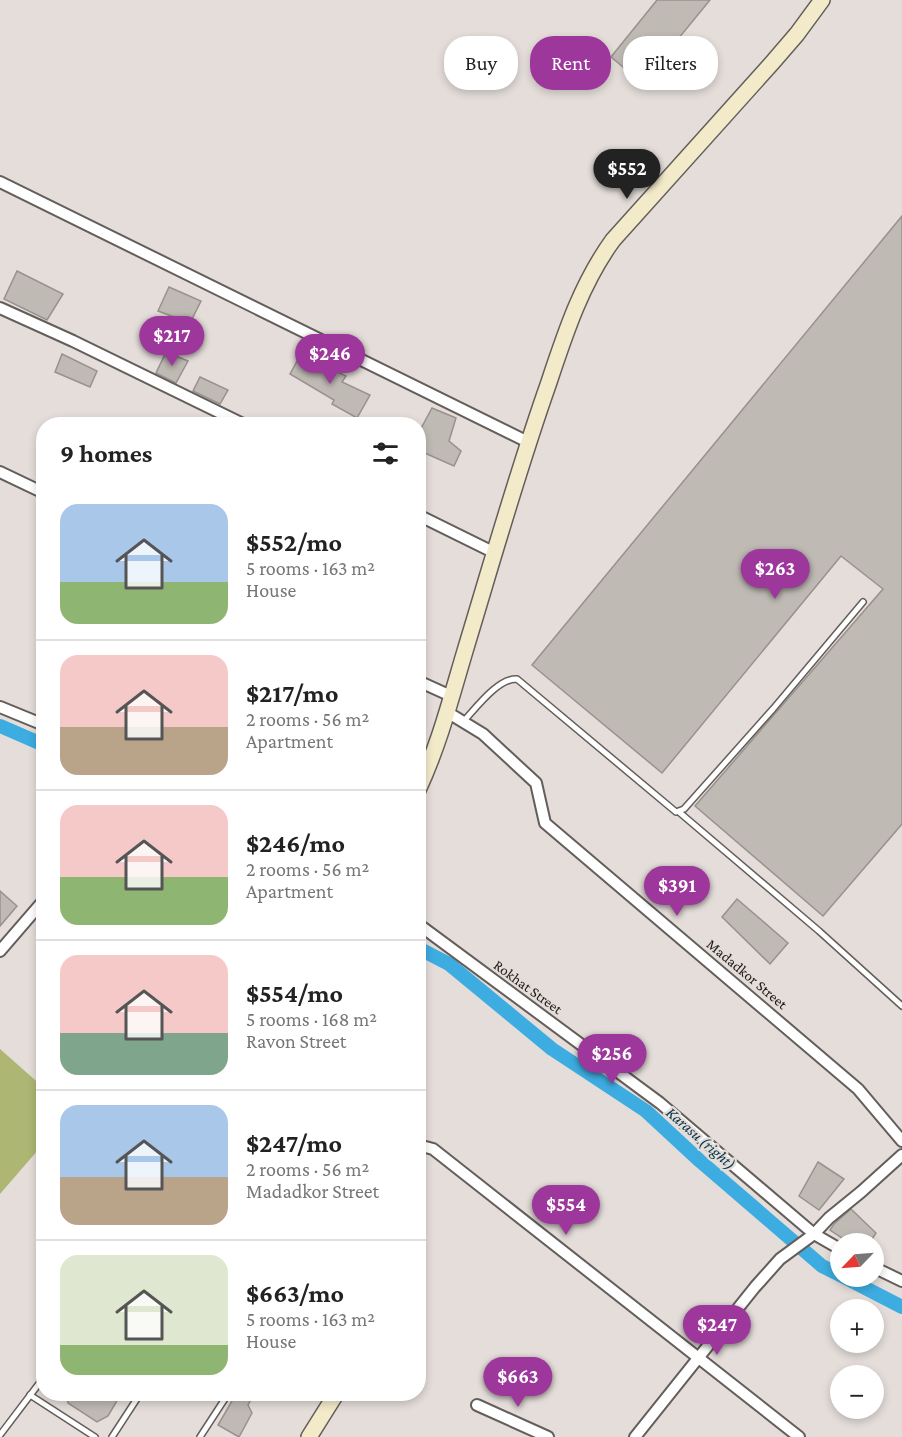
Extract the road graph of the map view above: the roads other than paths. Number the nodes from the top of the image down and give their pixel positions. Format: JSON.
{"nodes":[{"id":1,"x":822,"y":0,"type":"edge"},
{"id":2,"x":0,"y":182,"type":"edge"},
{"id":3,"x":0,"y":308,"type":"edge"},
{"id":4,"x":229,"y":417,"type":"edge"},
{"id":5,"x":528,"y":442,"type":"junction"},
{"id":6,"x":0,"y":472,"type":"edge"},
{"id":7,"x":36,"y":489,"type":"edge"},
{"id":8,"x":426,"y":519,"type":"edge"},
{"id":9,"x":495,"y":553,"type":"junction"},
{"id":10,"x":863,"y":602,"type":"dead end"},
{"id":11,"x":426,"y":685,"type":"edge"},
{"id":12,"x":451,"y":696,"type":"junction"},
{"id":13,"x":0,"y":707,"type":"edge"},
{"id":14,"x":447,"y":712,"type":"junction"},
{"id":15,"x":36,"y":722,"type":"edge"},
{"id":16,"x":463,"y":722,"type":"junction"},
{"id":17,"x":426,"y":773,"type":"edge"},
{"id":18,"x":679,"y":812,"type":"junction"},
{"id":19,"x":36,"y":909,"type":"edge"},
{"id":20,"x":426,"y":930,"type":"edge"},
{"id":21,"x":0,"y":951,"type":"edge"},
{"id":22,"x":902,"y":1006,"type":"edge"},
{"id":23,"x":902,"y":1141,"type":"edge"},
{"id":24,"x":426,"y":1147,"type":"edge"},
{"id":25,"x":902,"y":1155,"type":"edge"},
{"id":26,"x":814,"y":1234,"type":"junction"},
{"id":27,"x":830,"y":1243,"type":"edge"},
{"id":28,"x":884,"y":1272,"type":"edge"},
{"id":29,"x":902,"y":1281,"type":"edge"},
{"id":30,"x":698,"y":1357,"type":"junction"},
{"id":31,"x":36,"y":1387,"type":"edge"},
{"id":32,"x":30,"y":1395,"type":"junction"},
{"id":33,"x":36,"y":1399,"type":"edge"},
{"id":34,"x":39,"y":1401,"type":"edge"},
{"id":35,"x":135,"y":1401,"type":"edge"},
{"id":36,"x":223,"y":1401,"type":"edge"},
{"id":37,"x":332,"y":1401,"type":"edge"},
{"id":38,"x":477,"y":1405,"type":"dead end"},
{"id":39,"x":0,"y":1435,"type":"edge"},
{"id":40,"x":95,"y":1437,"type":"edge"},
{"id":41,"x":112,"y":1437,"type":"edge"},
{"id":42,"x":200,"y":1437,"type":"edge"},
{"id":43,"x":309,"y":1437,"type":"edge"},
{"id":44,"x":548,"y":1437,"type":"edge"},
{"id":45,"x":635,"y":1437,"type":"edge"},
{"id":46,"x":799,"y":1437,"type":"edge"}],
"edges":[{"from":1,"to":5,"type":"main road"},
{"from":2,"to":5,"type":"street"},
{"from":3,"to":4,"type":"street"},
{"from":5,"to":9,"type":"main road"},
{"from":6,"to":7,"type":"street"},
{"from":8,"to":9,"type":"street"},
{"from":9,"to":12,"type":"main road"},
{"from":10,"to":18,"type":"lane"},
{"from":11,"to":12,"type":"street"},
{"from":12,"to":14,"type":"main road"},
{"from":13,"to":15,"type":"street"},
{"from":14,"to":16,"type":"street","name":"Madadkor Street"},
{"from":14,"to":17,"type":"main road"},
{"from":16,"to":18,"type":"lane"},
{"from":16,"to":23,"type":"street","name":"Madadkor Street"},
{"from":18,"to":22,"type":"lane"},
{"from":19,"to":21,"type":"street"},
{"from":20,"to":26,"type":"street","name":"Rokhat Street"},
{"from":24,"to":30,"type":"street"},
{"from":25,"to":26,"type":"street"},
{"from":26,"to":27,"type":"street","name":"Rokhat Street"},
{"from":26,"to":30,"type":"street"},
{"from":28,"to":29,"type":"street"},
{"from":30,"to":45,"type":"street"},
{"from":30,"to":46,"type":"street"},
{"from":31,"to":32,"type":"lane"},
{"from":32,"to":33,"type":"lane"},
{"from":32,"to":39,"type":"lane"},
{"from":34,"to":40,"type":"lane"},
{"from":35,"to":41,"type":"lane"},
{"from":36,"to":42,"type":"lane"},
{"from":37,"to":43,"type":"main road"},
{"from":38,"to":44,"type":"street"}]}
